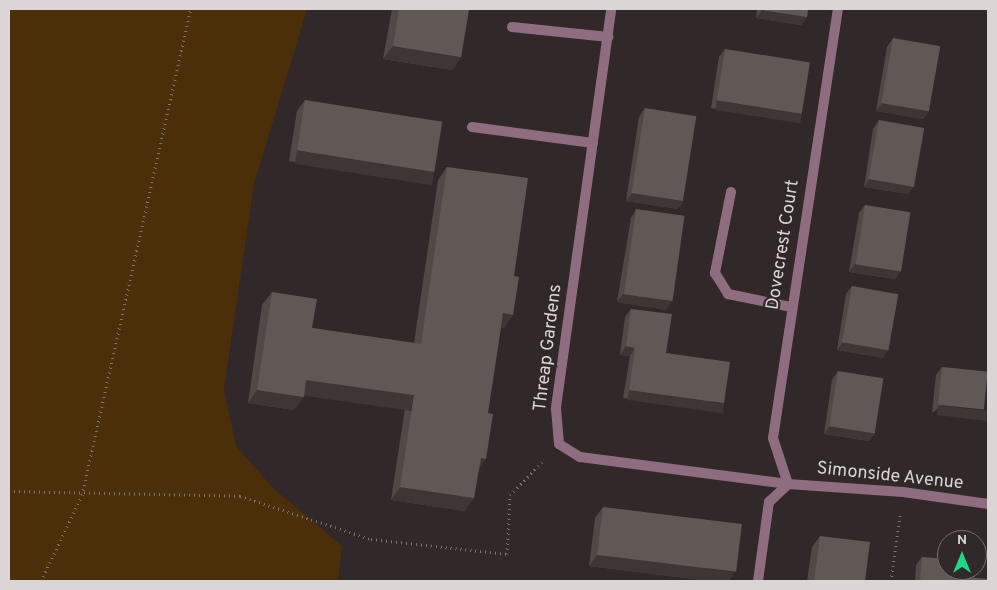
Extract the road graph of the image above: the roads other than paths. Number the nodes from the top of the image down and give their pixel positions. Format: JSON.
{"nodes":[{"id":1,"x":838,"y":9,"type":"edge"},
{"id":2,"x":611,"y":11,"type":"dead end"},
{"id":3,"x":512,"y":27,"type":"dead end"},
{"id":4,"x":608,"y":37,"type":"junction"},
{"id":5,"x":472,"y":127,"type":"dead end"},
{"id":6,"x":593,"y":143,"type":"junction"},
{"id":7,"x":731,"y":192,"type":"dead end"},
{"id":8,"x":791,"y":307,"type":"junction"},
{"id":9,"x":788,"y":484,"type":"junction"},
{"id":10,"x":988,"y":504,"type":"edge"},
{"id":11,"x":758,"y":581,"type":"edge"}],
"edges":[{"from":1,"to":8,"type":"street","name":"Dovecrest Court"},
{"from":2,"to":4,"type":"street","name":"Threap Gardens"},
{"from":3,"to":4,"type":"street"},
{"from":4,"to":6,"type":"street","name":"Threap Gardens"},
{"from":5,"to":6,"type":"street"},
{"from":6,"to":9,"type":"street","name":"Threap Gardens"},
{"from":7,"to":8,"type":"street"},
{"from":8,"to":9,"type":"street","name":"Dovecrest Court"},
{"from":9,"to":10,"type":"street","name":"Simonside Avenue"},
{"from":9,"to":11,"type":"street"}]}
